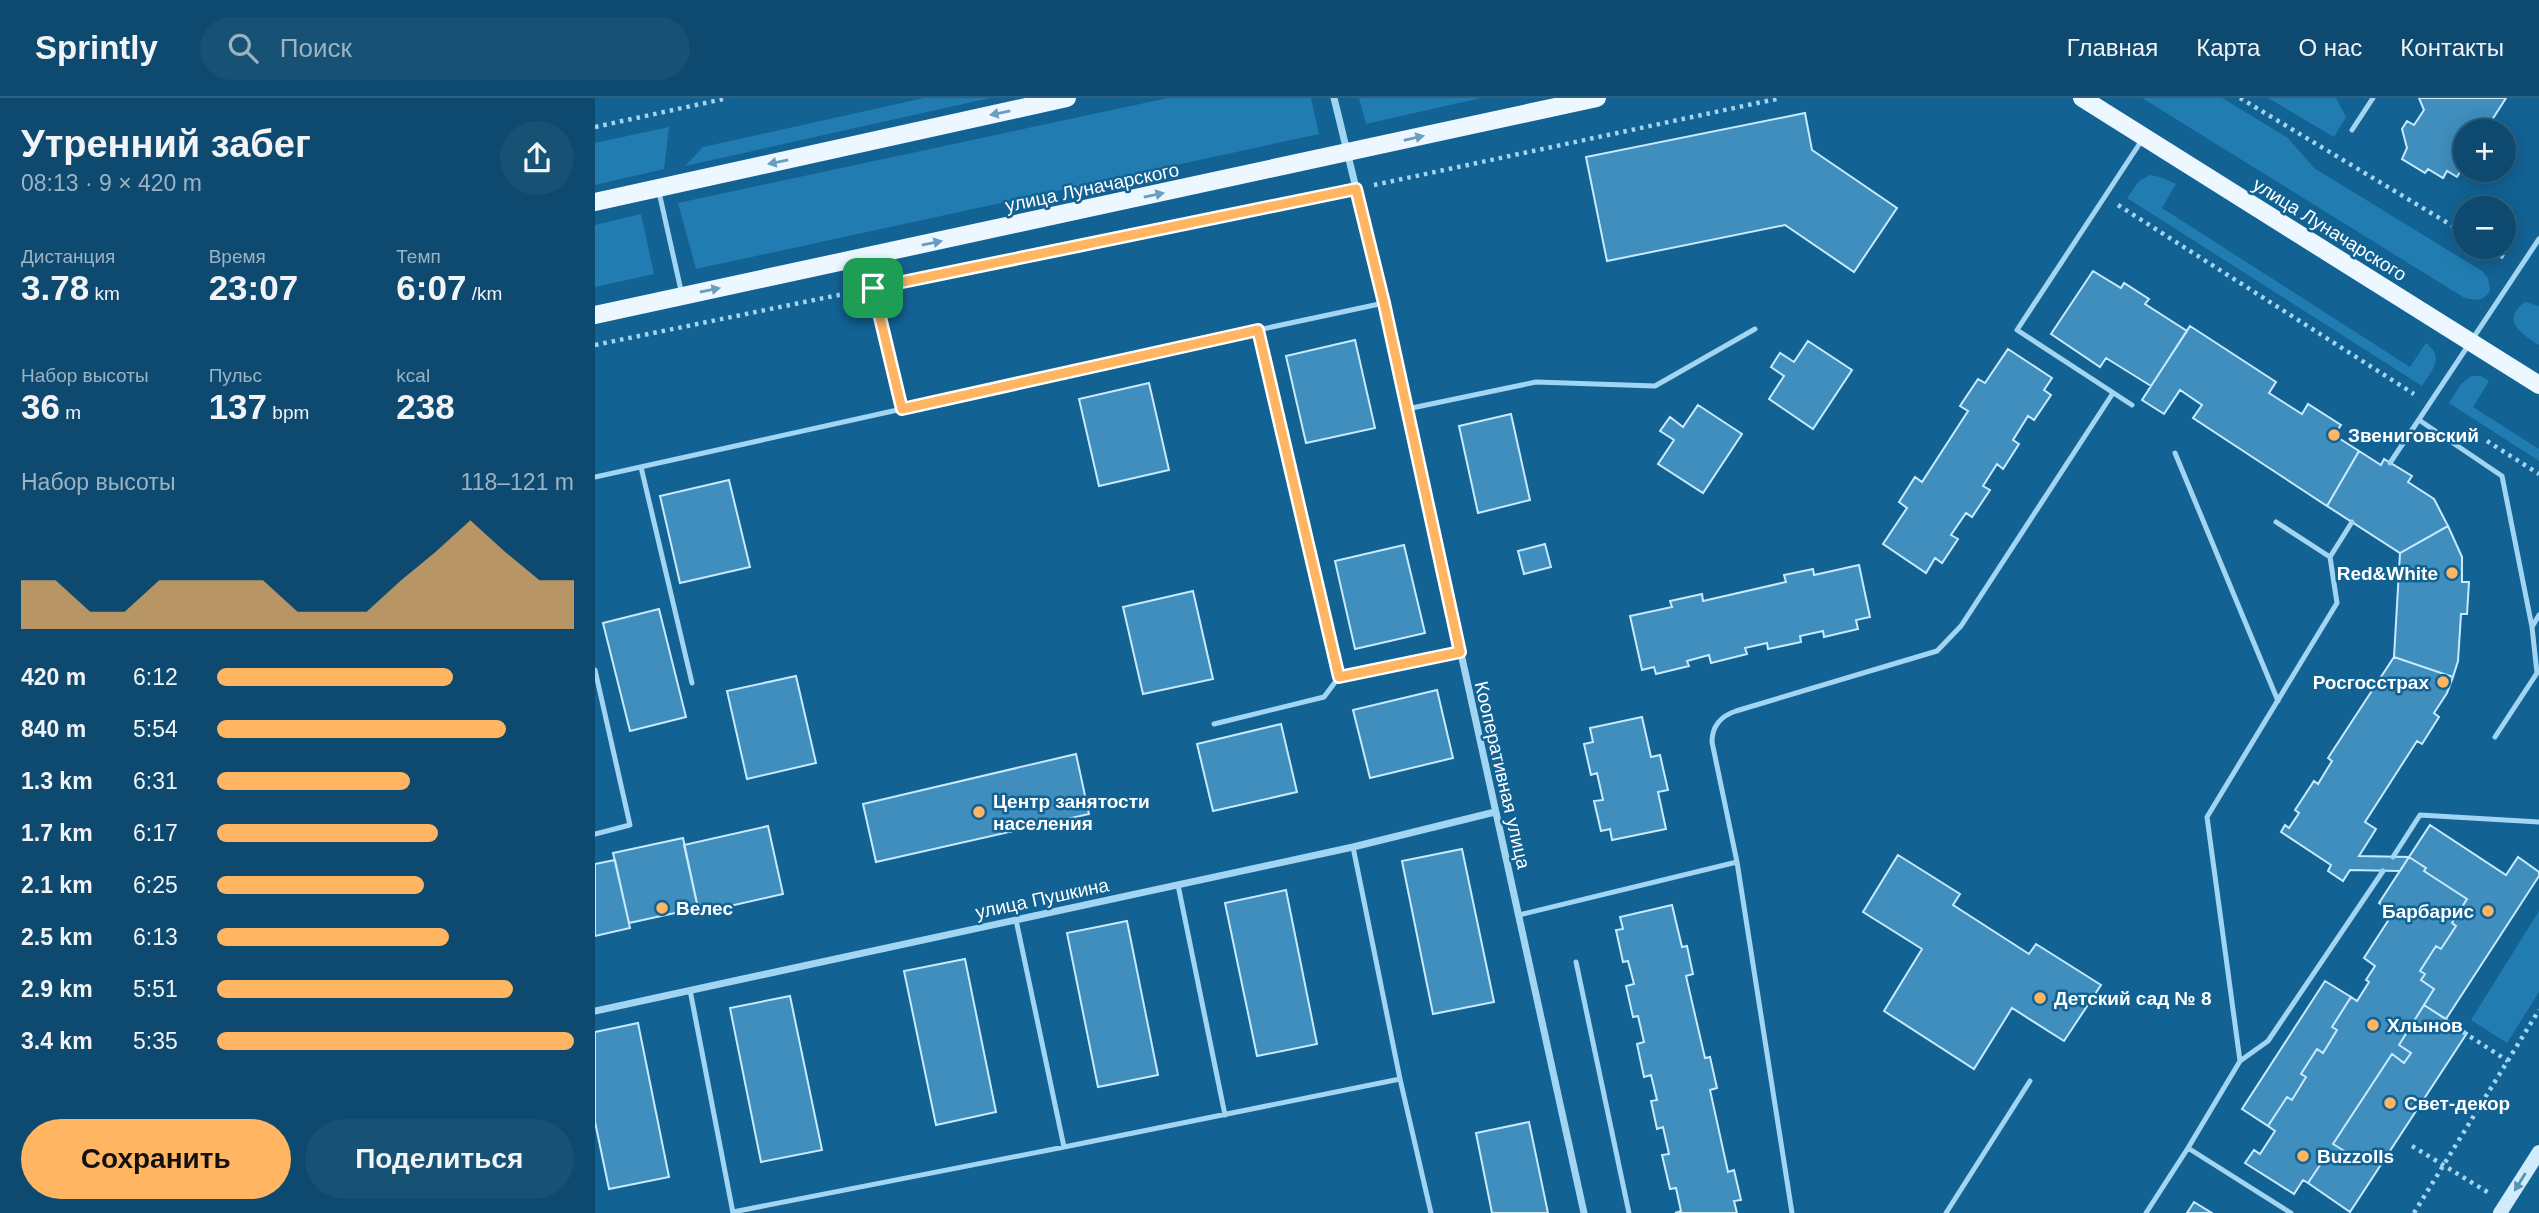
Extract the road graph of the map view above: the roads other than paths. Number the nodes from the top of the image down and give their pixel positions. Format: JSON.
{"nodes":[{"id":1,"x":1067,"y":98,"type":"edge"},
{"id":2,"x":1334,"y":98,"type":"edge"},
{"id":3,"x":1597,"y":98,"type":"edge"},
{"id":4,"x":2373,"y":98,"type":"edge"},
{"id":5,"x":2089,"y":101,"type":"edge"},
{"id":6,"x":2353,"y":131,"type":"dead end"},
{"id":7,"x":2144,"y":136,"type":"junction"},
{"id":8,"x":1347,"y":153,"type":"junction"},
{"id":9,"x":658,"y":188,"type":"junction"},
{"id":10,"x":595,"y":202,"type":"edge"},
{"id":11,"x":2539,"y":239,"type":"edge"},
{"id":12,"x":865,"y":257,"type":"junction"},
{"id":13,"x":682,"y":296,"type":"junction"},
{"id":14,"x":1384,"y":303,"type":"junction"},
{"id":15,"x":595,"y":315,"type":"edge"},
{"id":16,"x":1755,"y":329,"type":"dead end"},
{"id":17,"x":1258,"y":330,"type":"junction"},
{"id":18,"x":2469,"y":341,"type":"junction"},
{"id":19,"x":2539,"y":385,"type":"edge"},
{"id":20,"x":2113,"y":393,"type":"junction"},
{"id":21,"x":2132,"y":405,"type":"dead end"},
{"id":22,"x":902,"y":409,"type":"junction"},
{"id":23,"x":1407,"y":409,"type":"junction"},
{"id":24,"x":2419,"y":420,"type":"junction"},
{"id":25,"x":2175,"y":453,"type":"dead end"},
{"id":26,"x":2390,"y":463,"type":"dead end"},
{"id":27,"x":641,"y":467,"type":"junction"},
{"id":28,"x":595,"y":477,"type":"edge"},
{"id":29,"x":2276,"y":522,"type":"dead end"},
{"id":30,"x":2352,"y":522,"type":"dead end"},
{"id":31,"x":2330,"y":557,"type":"junction"},
{"id":32,"x":2539,"y":615,"type":"edge"},
{"id":33,"x":2532,"y":627,"type":"junction"},
{"id":34,"x":1460,"y":652,"type":"junction"},
{"id":35,"x":595,"y":670,"type":"edge"},
{"id":36,"x":1339,"y":677,"type":"junction"},
{"id":37,"x":692,"y":683,"type":"dead end"},
{"id":38,"x":2278,"y":701,"type":"junction"},
{"id":39,"x":1214,"y":724,"type":"dead end"},
{"id":40,"x":2495,"y":737,"type":"dead end"},
{"id":41,"x":1495,"y":812,"type":"junction"},
{"id":42,"x":2539,"y":822,"type":"edge"},
{"id":43,"x":595,"y":834,"type":"edge"},
{"id":44,"x":1353,"y":847,"type":"junction"},
{"id":45,"x":2393,"y":856,"type":"dead end"},
{"id":46,"x":1737,"y":862,"type":"junction"},
{"id":47,"x":2383,"y":871,"type":"dead end"},
{"id":48,"x":1178,"y":885,"type":"junction"},
{"id":49,"x":1519,"y":915,"type":"junction"},
{"id":50,"x":1016,"y":920,"type":"junction"},
{"id":51,"x":1576,"y":962,"type":"dead end"},
{"id":52,"x":690,"y":990,"type":"junction"},
{"id":53,"x":595,"y":1011,"type":"edge"},
{"id":54,"x":2240,"y":1060,"type":"junction"},
{"id":55,"x":1400,"y":1079,"type":"junction"},
{"id":56,"x":2030,"y":1081,"type":"dead end"},
{"id":57,"x":1225,"y":1115,"type":"junction"},
{"id":58,"x":1064,"y":1147,"type":"junction"},
{"id":59,"x":2188,"y":1148,"type":"junction"},
{"id":60,"x":2539,"y":1152,"type":"edge"},
{"id":61,"x":2503,"y":1208,"type":"edge"},
{"id":62,"x":733,"y":1212,"type":"edge"},
{"id":63,"x":1431,"y":1213,"type":"edge"},
{"id":64,"x":1584,"y":1213,"type":"edge"},
{"id":65,"x":1629,"y":1213,"type":"edge"},
{"id":66,"x":1792,"y":1213,"type":"edge"},
{"id":67,"x":1946,"y":1213,"type":"edge"},
{"id":68,"x":2146,"y":1213,"type":"edge"},
{"id":69,"x":2291,"y":1213,"type":"edge"}],
"edges":[{"from":1,"to":9,"type":"main road","one_way":true},
{"from":2,"to":8,"type":"street","name":"Кооперативная улица"},
{"from":8,"to":3,"type":"main road","name":"улица Луначарского","one_way":true},
{"from":4,"to":6,"type":"lane"},
{"from":5,"to":7,"type":"main road","name":"улица Луначарского"},
{"from":7,"to":18,"type":"main road","name":"улица Луначарского"},
{"from":7,"to":20,"type":"lane"},
{"from":12,"to":8,"type":"main road","name":"улица Луначарского","one_way":true},
{"from":8,"to":14,"type":"street","name":"Кооперативная улица"},
{"from":9,"to":10,"type":"main road"},
{"from":9,"to":13,"type":"lane"},
{"from":11,"to":18,"type":"lane"},
{"from":13,"to":12,"type":"main road","name":"улица Луначарского","one_way":true},
{"from":12,"to":22,"type":"lane"},
{"from":13,"to":15,"type":"main road","name":"улица Луначарского"},
{"from":14,"to":17,"type":"lane"},
{"from":14,"to":23,"type":"street","name":"Кооперативная улица"},
{"from":16,"to":23,"type":"lane"},
{"from":17,"to":22,"type":"lane"},
{"from":17,"to":36,"type":"lane"},
{"from":18,"to":19,"type":"main road","name":"улица Луначарского"},
{"from":18,"to":24,"type":"lane"},
{"from":20,"to":21,"type":"lane"},
{"from":20,"to":46,"type":"lane"},
{"from":22,"to":27,"type":"lane"},
{"from":23,"to":34,"type":"street","name":"Кооперативная улица"},
{"from":24,"to":26,"type":"lane"},
{"from":24,"to":33,"type":"lane"},
{"from":25,"to":38,"type":"lane"},
{"from":27,"to":28,"type":"lane"},
{"from":27,"to":37,"type":"lane"},
{"from":29,"to":31,"type":"lane"},
{"from":30,"to":31,"type":"lane"},
{"from":31,"to":38,"type":"lane"},
{"from":32,"to":33,"type":"lane"},
{"from":33,"to":40,"type":"lane"},
{"from":34,"to":36,"type":"lane"},
{"from":34,"to":41,"type":"street","name":"Кооперативная улица"},
{"from":35,"to":43,"type":"lane"},
{"from":36,"to":39,"type":"lane"},
{"from":38,"to":54,"type":"lane"},
{"from":41,"to":44,"type":"street","name":"улица Пушкина"},
{"from":41,"to":49,"type":"street","name":"Кооперативная улица"},
{"from":42,"to":45,"type":"lane"},
{"from":44,"to":48,"type":"street","name":"улица Пушкина"},
{"from":44,"to":55,"type":"lane"},
{"from":46,"to":49,"type":"lane"},
{"from":46,"to":66,"type":"lane"},
{"from":47,"to":54,"type":"lane"},
{"from":48,"to":50,"type":"street","name":"улица Пушкина"},
{"from":48,"to":57,"type":"lane"},
{"from":49,"to":64,"type":"street","name":"Кооперативная улица"},
{"from":50,"to":52,"type":"street","name":"улица Пушкина"},
{"from":50,"to":58,"type":"lane"},
{"from":51,"to":65,"type":"lane"},
{"from":52,"to":53,"type":"street","name":"улица Пушкина"},
{"from":52,"to":62,"type":"lane"},
{"from":54,"to":59,"type":"lane"},
{"from":55,"to":57,"type":"lane"},
{"from":55,"to":63,"type":"lane"},
{"from":56,"to":67,"type":"lane"},
{"from":57,"to":58,"type":"lane"},
{"from":58,"to":62,"type":"lane"},
{"from":59,"to":68,"type":"lane"},
{"from":59,"to":69,"type":"lane"},
{"from":60,"to":61,"type":"main road","one_way":true}]}
